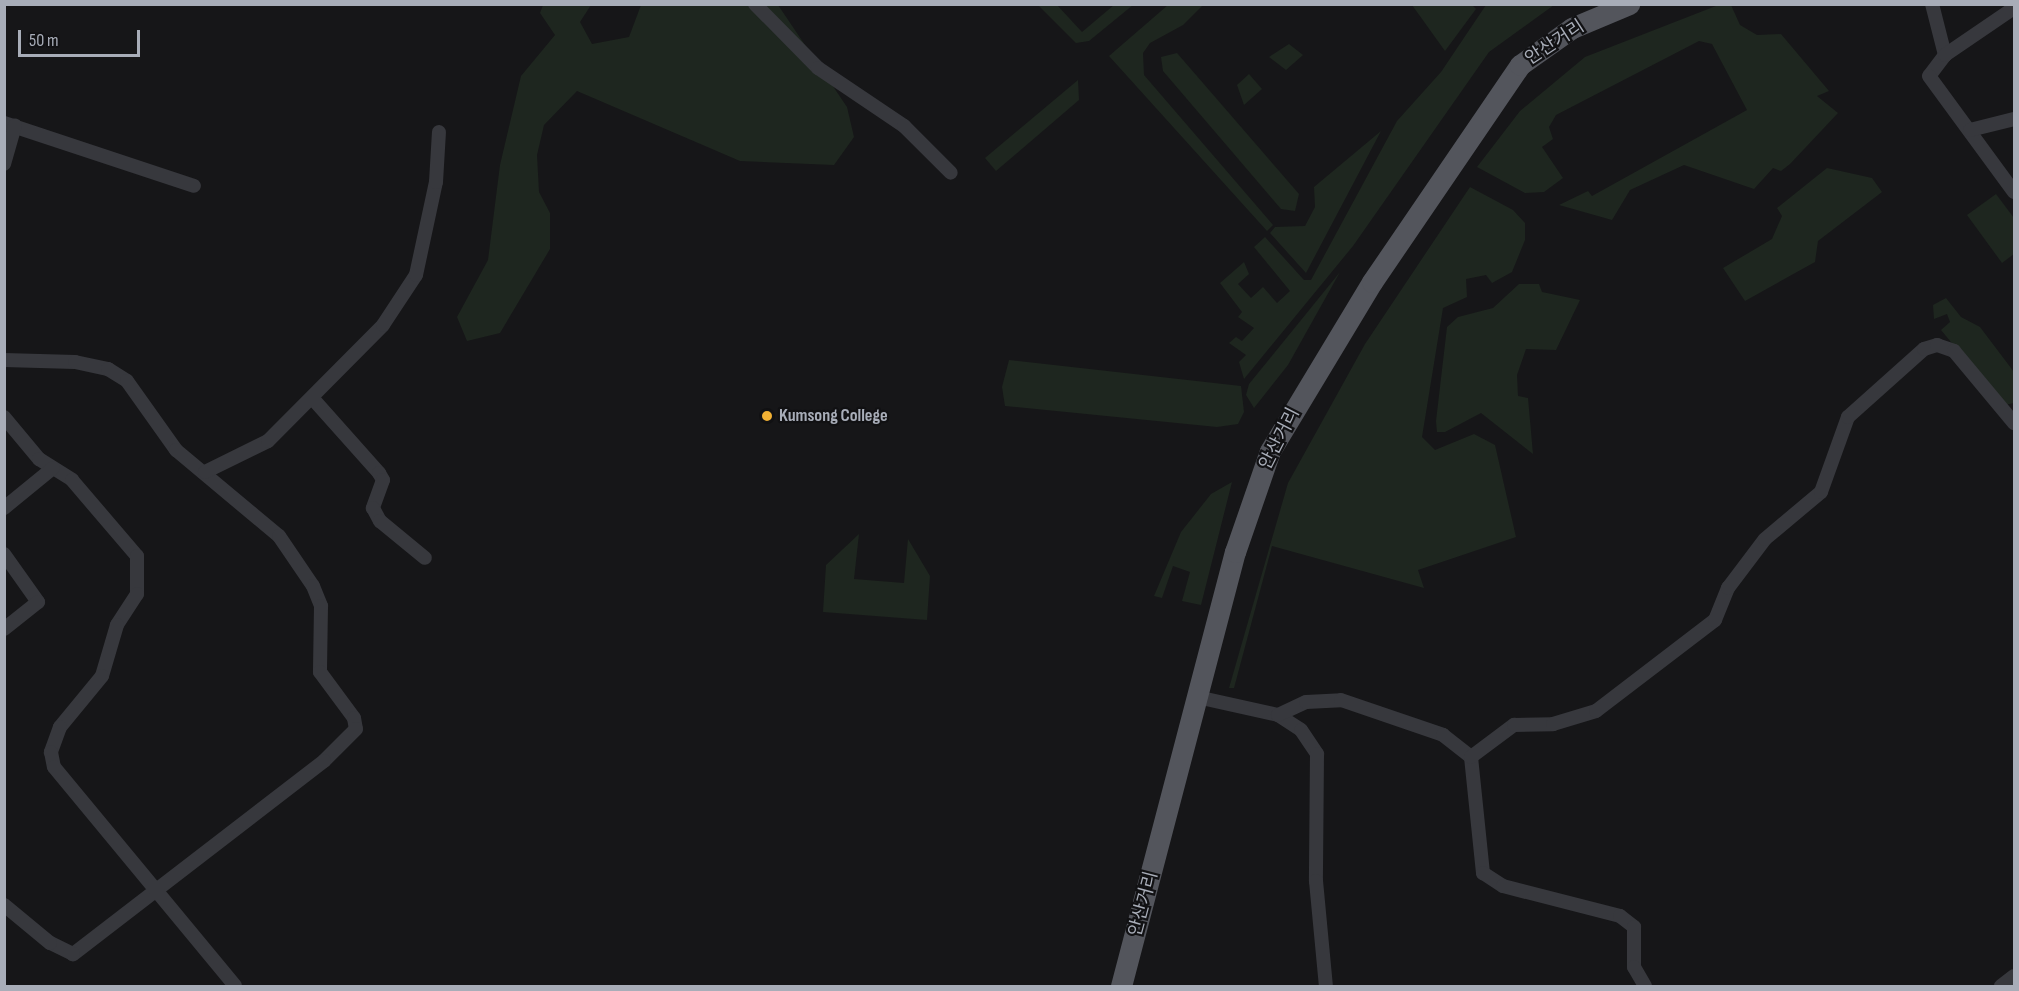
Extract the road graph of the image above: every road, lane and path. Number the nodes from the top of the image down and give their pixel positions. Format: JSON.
{"nodes":[{"id":1,"x":755,"y":4,"type":"edge"},
{"id":2,"x":1629,"y":4,"type":"edge"},
{"id":3,"x":1932,"y":4,"type":"edge"},
{"id":4,"x":2014,"y":8,"type":"edge"},
{"id":5,"x":1945,"y":55,"type":"junction"},
{"id":6,"x":2014,"y":119,"type":"edge"},
{"id":7,"x":10,"y":125,"type":"edge"},
{"id":8,"x":1970,"y":130,"type":"junction"},
{"id":9,"x":440,"y":132,"type":"dead end"},
{"id":10,"x":4,"y":164,"type":"edge"},
{"id":11,"x":951,"y":173,"type":"dead end"},
{"id":12,"x":194,"y":186,"type":"dead end"},
{"id":13,"x":2014,"y":192,"type":"edge"},
{"id":14,"x":4,"y":360,"type":"edge"},
{"id":15,"x":314,"y":400,"type":"junction"},
{"id":16,"x":4,"y":417,"type":"edge"},
{"id":17,"x":2014,"y":423,"type":"edge"},
{"id":18,"x":53,"y":468,"type":"junction"},
{"id":19,"x":205,"y":472,"type":"junction"},
{"id":20,"x":4,"y":508,"type":"edge"},
{"id":21,"x":4,"y":554,"type":"edge"},
{"id":22,"x":425,"y":558,"type":"dead end"},
{"id":23,"x":4,"y":629,"type":"edge"},
{"id":24,"x":1197,"y":697,"type":"junction"},
{"id":25,"x":1278,"y":715,"type":"junction"},
{"id":26,"x":1471,"y":757,"type":"junction"},
{"id":27,"x":156,"y":890,"type":"junction"},
{"id":28,"x":4,"y":905,"type":"edge"},
{"id":29,"x":2014,"y":976,"type":"edge"},
{"id":30,"x":235,"y":987,"type":"edge"},
{"id":31,"x":1121,"y":987,"type":"edge"},
{"id":32,"x":1326,"y":987,"type":"edge"},
{"id":33,"x":1645,"y":987,"type":"edge"},
{"id":34,"x":2001,"y":987,"type":"edge"}],
"edges":[{"from":1,"to":11,"type":"street"},
{"from":2,"to":24,"type":"main road","name":"안산거리"},
{"from":3,"to":5,"type":"street"},
{"from":4,"to":5,"type":"street"},
{"from":5,"to":8,"type":"street"},
{"from":6,"to":8,"type":"street"},
{"from":7,"to":10,"type":"street"},
{"from":7,"to":12,"type":"street"},
{"from":8,"to":13,"type":"street"},
{"from":9,"to":15,"type":"street"},
{"from":14,"to":19,"type":"street"},
{"from":15,"to":19,"type":"street"},
{"from":15,"to":22,"type":"street"},
{"from":16,"to":18,"type":"street"},
{"from":17,"to":26,"type":"street"},
{"from":18,"to":20,"type":"street"},
{"from":18,"to":27,"type":"street"},
{"from":19,"to":27,"type":"street"},
{"from":21,"to":23,"type":"street"},
{"from":24,"to":25,"type":"street"},
{"from":24,"to":31,"type":"main road","name":"안산거리"},
{"from":25,"to":26,"type":"street"},
{"from":25,"to":32,"type":"street"},
{"from":26,"to":33,"type":"street"},
{"from":27,"to":28,"type":"street"},
{"from":27,"to":30,"type":"street"},
{"from":29,"to":34,"type":"street"}]}
